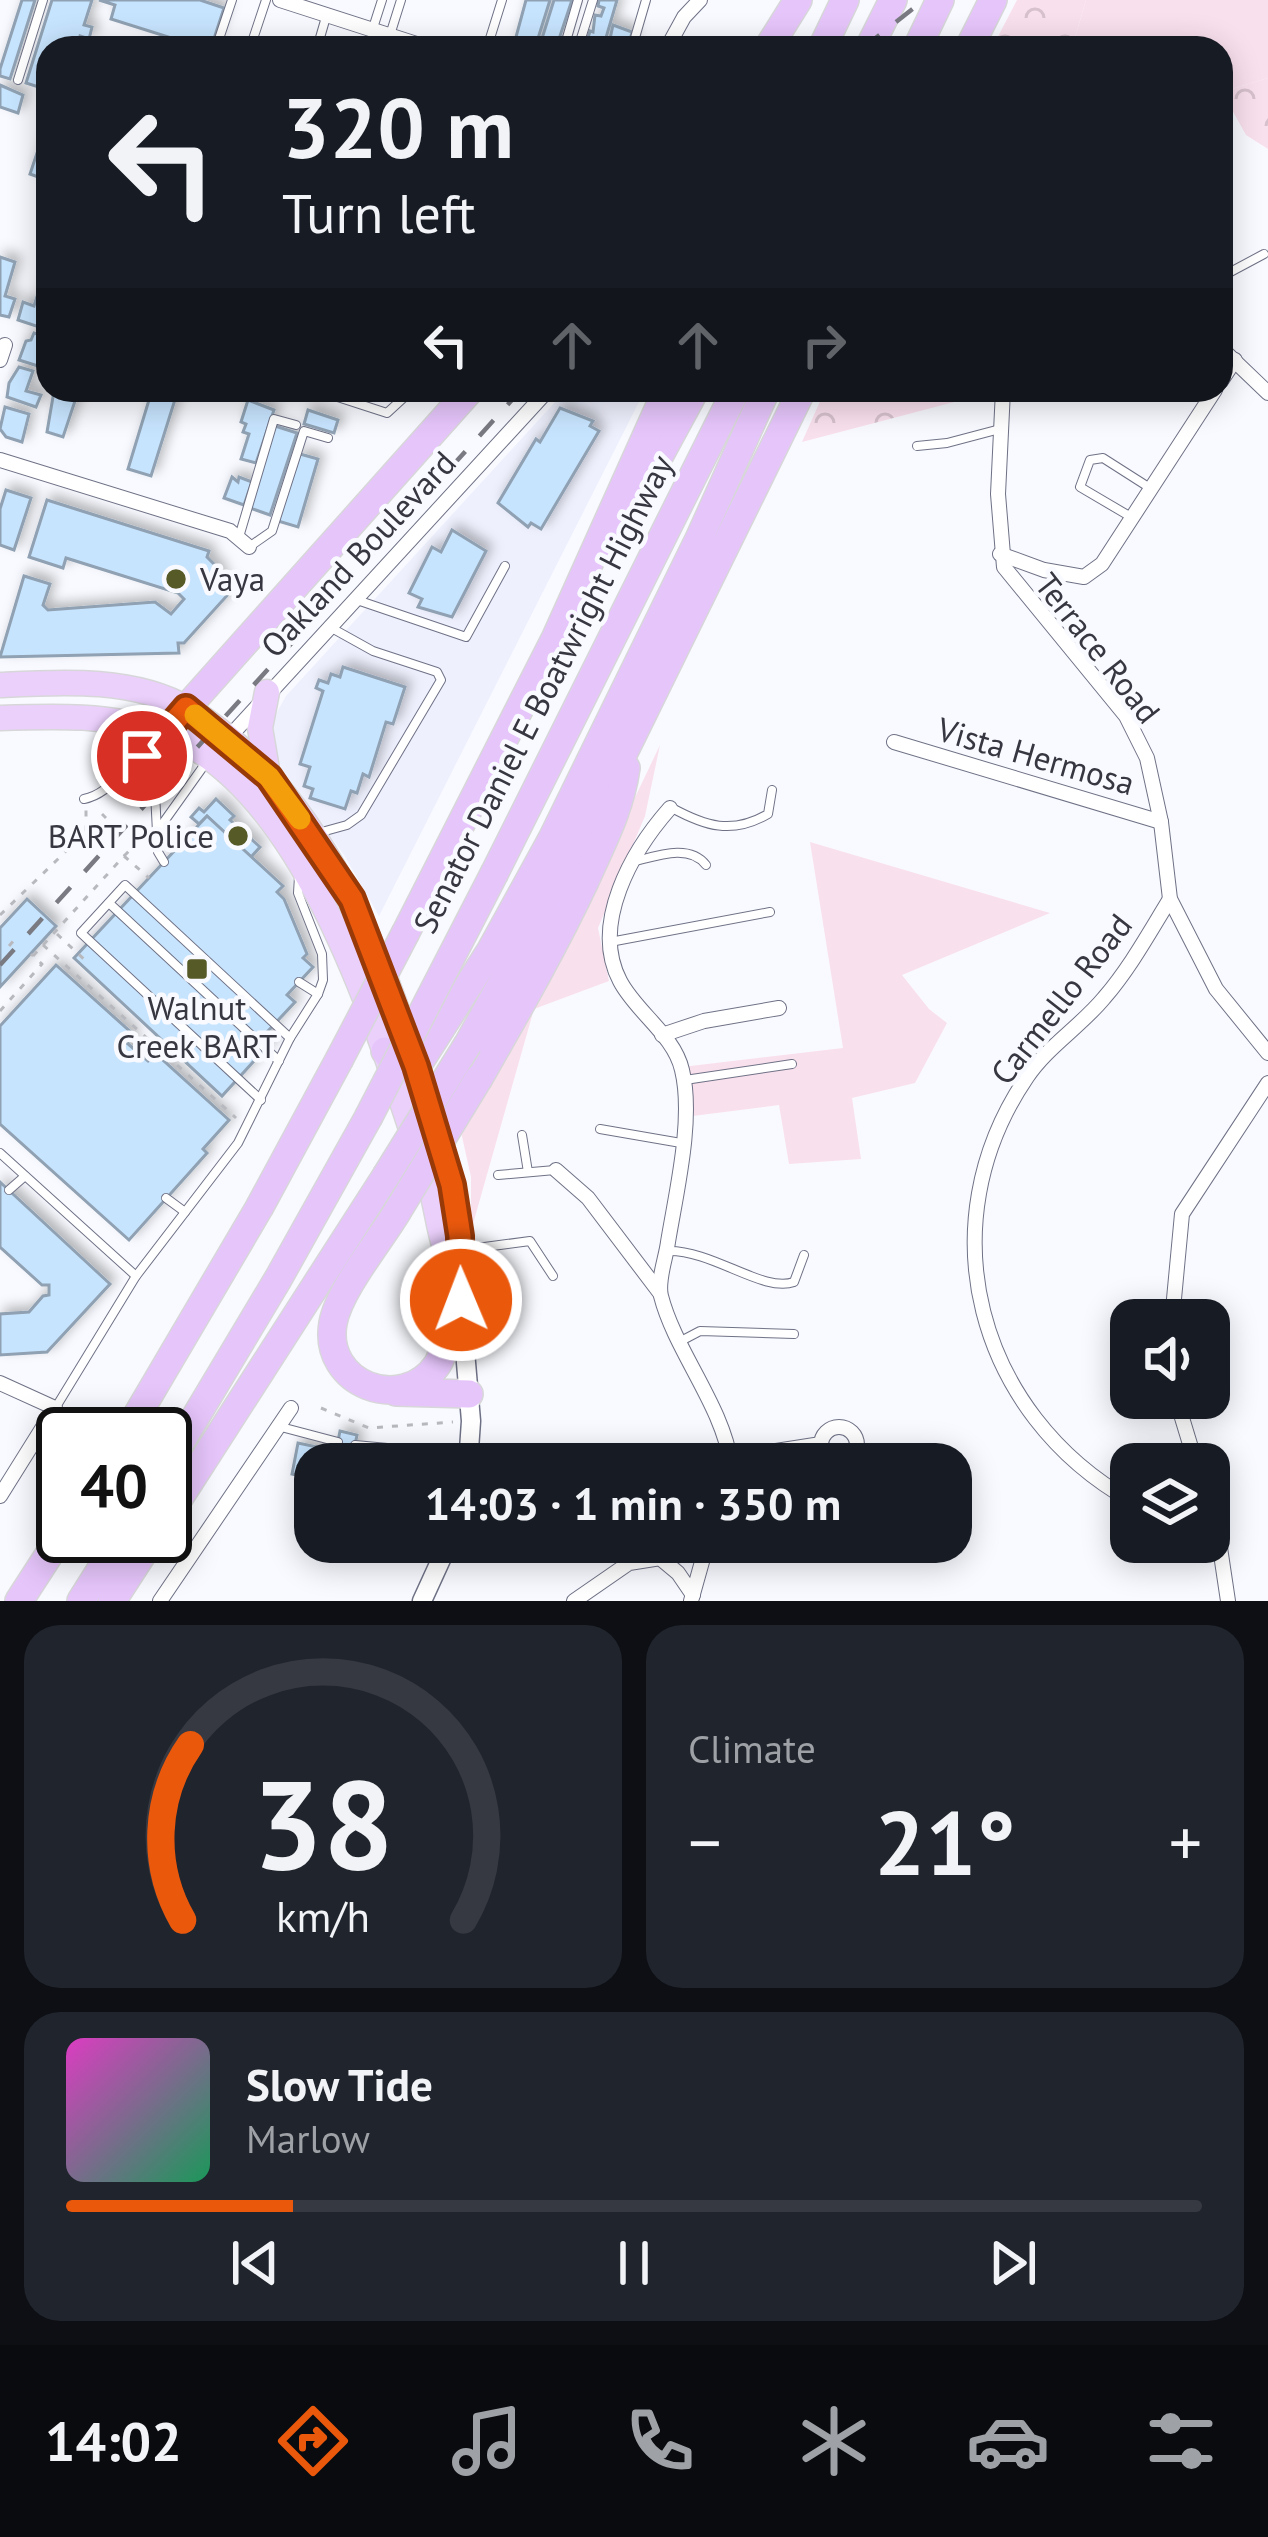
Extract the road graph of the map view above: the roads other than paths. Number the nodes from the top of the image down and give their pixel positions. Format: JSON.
{"nodes":[{"id":1,"x":43,"y":0,"type":"edge"},
{"id":2,"x":232,"y":0,"type":"edge"},
{"id":3,"x":266,"y":0,"type":"edge"},
{"id":4,"x":280,"y":0,"type":"edge"},
{"id":5,"x":382,"y":0,"type":"edge"},
{"id":6,"x":401,"y":0,"type":"edge"},
{"id":7,"x":502,"y":0,"type":"edge"},
{"id":8,"x":578,"y":0,"type":"edge"},
{"id":9,"x":593,"y":0,"type":"edge"},
{"id":10,"x":646,"y":0,"type":"edge"},
{"id":11,"x":700,"y":0,"type":"edge"},
{"id":12,"x":780,"y":0,"type":"edge"},
{"id":13,"x":798,"y":0,"type":"edge"},
{"id":14,"x":845,"y":0,"type":"edge"},
{"id":15,"x":893,"y":0,"type":"edge"},
{"id":16,"x":940,"y":0,"type":"edge"},
{"id":17,"x":992,"y":0,"type":"edge"},
{"id":18,"x":326,"y":15,"type":"junction"},
{"id":19,"x":373,"y":30,"type":"junction"},
{"id":20,"x":390,"y":35,"type":"junction"},
{"id":21,"x":220,"y":36,"type":"edge"},
{"id":22,"x":254,"y":36,"type":"edge"},
{"id":23,"x":320,"y":36,"type":"edge"},
{"id":24,"x":393,"y":36,"type":"edge"},
{"id":25,"x":491,"y":36,"type":"edge"},
{"id":26,"x":568,"y":36,"type":"edge"},
{"id":27,"x":582,"y":36,"type":"edge"},
{"id":28,"x":636,"y":36,"type":"edge"},
{"id":29,"x":674,"y":36,"type":"edge"},
{"id":30,"x":758,"y":36,"type":"edge"},
{"id":31,"x":776,"y":36,"type":"edge"},
{"id":32,"x":828,"y":36,"type":"edge"},
{"id":33,"x":875,"y":36,"type":"edge"},
{"id":34,"x":923,"y":36,"type":"edge"},
{"id":35,"x":975,"y":36,"type":"edge"},
{"id":36,"x":18,"y":80,"type":"dead end"},
{"id":37,"x":1264,"y":254,"type":"dead end"},
{"id":38,"x":1233,"y":271,"type":"edge"},
{"id":39,"x":5,"y":344,"type":"dead end"},
{"id":40,"x":0,"y":360,"type":"edge"},
{"id":41,"x":1235,"y":360,"type":"joint"},
{"id":42,"x":1233,"y":363,"type":"edge"},
{"id":43,"x":1268,"y":393,"type":"edge"},
{"id":44,"x":353,"y":402,"type":"edge"},
{"id":45,"x":399,"y":402,"type":"edge"},
{"id":46,"x":459,"y":402,"type":"edge"},
{"id":47,"x":537,"y":402,"type":"edge"},
{"id":48,"x":662,"y":402,"type":"edge"},
{"id":49,"x":688,"y":402,"type":"edge"},
{"id":50,"x":730,"y":402,"type":"edge"},
{"id":51,"x":761,"y":402,"type":"edge"},
{"id":52,"x":796,"y":402,"type":"edge"},
{"id":53,"x":1002,"y":402,"type":"edge"},
{"id":54,"x":1207,"y":402,"type":"edge"},
{"id":55,"x":296,"y":425,"type":"dead end"},
{"id":56,"x":1001,"y":429,"type":"junction"},
{"id":57,"x":328,"y":438,"type":"dead end"},
{"id":58,"x":917,"y":446,"type":"dead end"},
{"id":59,"x":0,"y":460,"type":"edge"},
{"id":60,"x":1152,"y":488,"type":"junction"},
{"id":61,"x":1132,"y":518,"type":"junction"},
{"id":62,"x":244,"y":543,"type":"junction"},
{"id":63,"x":1000,"y":554,"type":"junction"},
{"id":64,"x":505,"y":566,"type":"dead end"},
{"id":65,"x":353,"y":598,"type":"junction"},
{"id":66,"x":328,"y":626,"type":"junction"},
{"id":67,"x":556,"y":637,"type":"junction"},
{"id":68,"x":0,"y":685,"type":"edge"},
{"id":69,"x":267,"y":692,"type":"junction"},
{"id":70,"x":186,"y":708,"type":"junction"},
{"id":71,"x":0,"y":718,"type":"edge"},
{"id":72,"x":99,"y":718,"type":"junction"},
{"id":73,"x":894,"y":742,"type":"dead end"},
{"id":74,"x":159,"y":743,"type":"junction"},
{"id":75,"x":628,"y":746,"type":"junction"},
{"id":76,"x":218,"y":748,"type":"junction"},
{"id":77,"x":122,"y":774,"type":"junction"},
{"id":78,"x":269,"y":777,"type":"junction"},
{"id":79,"x":772,"y":790,"type":"dead end"},
{"id":80,"x":85,"y":804,"type":"road end"},
{"id":81,"x":670,"y":808,"type":"joint"},
{"id":82,"x":1161,"y":822,"type":"junction"},
{"id":83,"x":153,"y":832,"type":"junction"},
{"id":84,"x":311,"y":836,"type":"junction"},
{"id":85,"x":635,"y":861,"type":"junction"},
{"id":86,"x":164,"y":862,"type":"dead end"},
{"id":87,"x":300,"y":865,"type":"junction"},
{"id":88,"x":706,"y":865,"type":"dead end"},
{"id":89,"x":1170,"y":899,"type":"junction"},
{"id":90,"x":109,"y":902,"type":"junction"},
{"id":91,"x":770,"y":912,"type":"dead end"},
{"id":92,"x":608,"y":942,"type":"junction"},
{"id":93,"x":299,"y":982,"type":"dead end"},
{"id":94,"x":318,"y":994,"type":"junction"},
{"id":95,"x":779,"y":1008,"type":"dead end"},
{"id":96,"x":662,"y":1035,"type":"junction"},
{"id":97,"x":290,"y":1038,"type":"junction"},
{"id":98,"x":385,"y":1051,"type":"junction"},
{"id":99,"x":1268,"y":1053,"type":"edge"},
{"id":100,"x":279,"y":1061,"type":"junction"},
{"id":101,"x":792,"y":1064,"type":"dead end"},
{"id":102,"x":416,"y":1066,"type":"junction"},
{"id":103,"x":683,"y":1080,"type":"junction"},
{"id":104,"x":1268,"y":1083,"type":"edge"},
{"id":105,"x":262,"y":1100,"type":"junction"},
{"id":106,"x":600,"y":1129,"type":"dead end"},
{"id":107,"x":522,"y":1135,"type":"dead end"},
{"id":108,"x":682,"y":1144,"type":"junction"},
{"id":109,"x":0,"y":1154,"type":"edge"},
{"id":110,"x":556,"y":1169,"type":"joint"},
{"id":111,"x":528,"y":1172,"type":"junction"},
{"id":112,"x":498,"y":1175,"type":"dead end"},
{"id":113,"x":25,"y":1176,"type":"junction"},
{"id":114,"x":9,"y":1190,"type":"dead end"},
{"id":115,"x":166,"y":1198,"type":"dead end"},
{"id":116,"x":185,"y":1212,"type":"junction"},
{"id":117,"x":667,"y":1251,"type":"junction"},
{"id":118,"x":804,"y":1255,"type":"dead end"},
{"id":119,"x":459,"y":1263,"type":"junction"},
{"id":120,"x":136,"y":1276,"type":"junction"},
{"id":121,"x":553,"y":1276,"type":"dead end"},
{"id":122,"x":660,"y":1293,"type":"junction"},
{"id":123,"x":1174,"y":1299,"type":"edge"},
{"id":124,"x":794,"y":1334,"type":"dead end"},
{"id":125,"x":681,"y":1341,"type":"junction"},
{"id":126,"x":0,"y":1382,"type":"edge"},
{"id":127,"x":389,"y":1391,"type":"junction"},
{"id":128,"x":469,"y":1394,"type":"junction"},
{"id":129,"x":53,"y":1407,"type":"edge"},
{"id":130,"x":56,"y":1407,"type":"edge"},
{"id":131,"x":142,"y":1407,"type":"edge"},
{"id":132,"x":291,"y":1408,"type":"dead end"},
{"id":133,"x":192,"y":1423,"type":"edge"},
{"id":134,"x":279,"y":1426,"type":"junction"},
{"id":135,"x":36,"y":1438,"type":"edge"},
{"id":136,"x":338,"y":1442,"type":"dead end"},
{"id":137,"x":468,"y":1443,"type":"edge"},
{"id":138,"x":724,"y":1443,"type":"edge"},
{"id":139,"x":192,"y":1478,"type":"edge"},
{"id":140,"x":1110,"y":1490,"type":"edge"},
{"id":141,"x":0,"y":1496,"type":"edge"},
{"id":142,"x":44,"y":1563,"type":"edge"},
{"id":143,"x":105,"y":1563,"type":"edge"},
{"id":144,"x":137,"y":1563,"type":"edge"},
{"id":145,"x":439,"y":1563,"type":"edge"},
{"id":146,"x":629,"y":1563,"type":"edge"},
{"id":147,"x":666,"y":1563,"type":"edge"},
{"id":148,"x":703,"y":1563,"type":"edge"},
{"id":149,"x":1219,"y":1563,"type":"edge"},
{"id":150,"x":692,"y":1598,"type":"edge"},
{"id":151,"x":19,"y":1601,"type":"edge"},
{"id":152,"x":80,"y":1601,"type":"edge"},
{"id":153,"x":112,"y":1601,"type":"edge"},
{"id":154,"x":160,"y":1601,"type":"edge"},
{"id":155,"x":422,"y":1601,"type":"edge"},
{"id":156,"x":574,"y":1601,"type":"edge"},
{"id":157,"x":1228,"y":1601,"type":"edge"}],
"edges":[{"from":1,"to":36,"type":"lane"},
{"from":2,"to":21,"type":"lane"},
{"from":3,"to":22,"type":"lane"},
{"from":4,"to":18,"type":"street"},
{"from":5,"to":19,"type":"lane"},
{"from":6,"to":20,"type":"lane"},
{"from":7,"to":25,"type":"lane"},
{"from":8,"to":26,"type":"lane"},
{"from":9,"to":27,"type":"lane"},
{"from":10,"to":28,"type":"lane"},
{"from":11,"to":29,"type":"street"},
{"from":12,"to":30,"type":"highway"},
{"from":13,"to":31,"type":"highway"},
{"from":14,"to":32,"type":"highway"},
{"from":15,"to":33,"type":"highway"},
{"from":16,"to":34,"type":"highway"},
{"from":17,"to":35,"type":"highway"},
{"from":18,"to":19,"type":"street"},
{"from":18,"to":23,"type":"lane"},
{"from":19,"to":20,"type":"street"},
{"from":20,"to":24,"type":"street"},
{"from":37,"to":38,"type":"lane"},
{"from":39,"to":40,"type":"street"},
{"from":41,"to":42,"type":"street"},
{"from":41,"to":43,"type":"street"},
{"from":44,"to":45,"type":"lane"},
{"from":46,"to":70,"type":"highway"},
{"from":47,"to":65,"type":"street","name":"Oakland Boulevard"},
{"from":48,"to":67,"type":"highway","name":"Senator Daniel E Boatwright Highway"},
{"from":49,"to":67,"type":"highway"},
{"from":50,"to":133,"type":"highway","name":"Senator Daniel E Boatwright Highway","bridge":true},
{"from":51,"to":102,"type":"highway"},
{"from":52,"to":75,"type":"highway"},
{"from":53,"to":56,"type":"street","name":"Terrace Road"},
{"from":54,"to":60,"type":"street"},
{"from":55,"to":62,"type":"lane"},
{"from":56,"to":58,"type":"lane"},
{"from":56,"to":63,"type":"street","name":"Terrace Road"},
{"from":57,"to":62,"type":"lane"},
{"from":59,"to":62,"type":"street"},
{"from":60,"to":61,"type":"street"},
{"from":60,"to":61,"type":"lane"},
{"from":61,"to":63,"type":"street"},
{"from":63,"to":82,"type":"street","name":"Terrace Road"},
{"from":64,"to":65,"type":"lane"},
{"from":65,"to":66,"type":"street","name":"Oakland Boulevard"},
{"from":66,"to":69,"type":"street","name":"Oakland Boulevard"},
{"from":66,"to":84,"type":"lane"},
{"from":67,"to":131,"type":"highway","name":"Senator Daniel E Boatwright Highway","bridge":true},
{"from":68,"to":70,"type":"highway"},
{"from":69,"to":76,"type":"street","name":"Oakland Boulevard"},
{"from":69,"to":78,"type":"highway"},
{"from":70,"to":74,"type":"highway"},
{"from":70,"to":76,"type":"highway"},
{"from":71,"to":72,"type":"highway"},
{"from":72,"to":74,"type":"highway"},
{"from":72,"to":77,"type":"lane"},
{"from":73,"to":82,"type":"street","name":"Vista Hermosa"},
{"from":74,"to":76,"type":"highway"},
{"from":74,"to":77,"type":"lane"},
{"from":74,"to":83,"type":"lane"},
{"from":75,"to":127,"type":"highway","bridge":true},
{"from":75,"to":139,"type":"highway","bridge":true},
{"from":76,"to":78,"type":"highway"},
{"from":76,"to":83,"type":"lane"},
{"from":76,"to":87,"type":"highway"},
{"from":77,"to":80,"type":"lane"},
{"from":78,"to":84,"type":"highway"},
{"from":79,"to":81,"type":"lane"},
{"from":81,"to":85,"type":"street"},
{"from":82,"to":89,"type":"street","name":"Terrace Road"},
{"from":83,"to":86,"type":"lane"},
{"from":84,"to":102,"type":"highway"},
{"from":85,"to":88,"type":"lane"},
{"from":85,"to":92,"type":"street"},
{"from":87,"to":94,"type":"lane"},
{"from":87,"to":98,"type":"highway"},
{"from":89,"to":99,"type":"street","name":"Terrace Road"},
{"from":89,"to":140,"type":"street","name":"Carmello Road"},
{"from":90,"to":97,"type":"lane"},
{"from":90,"to":100,"type":"lane"},
{"from":90,"to":105,"type":"lane"},
{"from":91,"to":92,"type":"lane"},
{"from":92,"to":96,"type":"street"},
{"from":93,"to":94,"type":"lane"},
{"from":94,"to":97,"type":"lane"},
{"from":95,"to":96,"type":"street"},
{"from":96,"to":103,"type":"street"},
{"from":97,"to":100,"type":"lane"},
{"from":98,"to":102,"type":"highway"},
{"from":98,"to":119,"type":"highway"},
{"from":100,"to":105,"type":"lane"},
{"from":101,"to":103,"type":"lane"},
{"from":102,"to":119,"type":"highway"},
{"from":103,"to":108,"type":"street"},
{"from":104,"to":123,"type":"street"},
{"from":105,"to":116,"type":"lane"},
{"from":106,"to":108,"type":"lane"},
{"from":107,"to":111,"type":"lane"},
{"from":108,"to":117,"type":"street"},
{"from":109,"to":113,"type":"lane"},
{"from":110,"to":111,"type":"lane"},
{"from":110,"to":122,"type":"street"},
{"from":111,"to":112,"type":"lane"},
{"from":113,"to":114,"type":"lane"},
{"from":113,"to":120,"type":"lane"},
{"from":115,"to":116,"type":"lane"},
{"from":116,"to":120,"type":"lane"},
{"from":117,"to":118,"type":"lane"},
{"from":117,"to":122,"type":"street"},
{"from":119,"to":121,"type":"lane"},
{"from":119,"to":127,"type":"highway"},
{"from":119,"to":128,"type":"street"},
{"from":120,"to":130,"type":"lane"},
{"from":122,"to":125,"type":"street"},
{"from":124,"to":125,"type":"lane"},
{"from":125,"to":138,"type":"street"},
{"from":126,"to":129,"type":"street"},
{"from":127,"to":128,"type":"highway"},
{"from":128,"to":137,"type":"street"},
{"from":132,"to":134,"type":"street"},
{"from":134,"to":136,"type":"lane"},
{"from":134,"to":154,"type":"street"},
{"from":135,"to":141,"type":"street"},
{"from":142,"to":151,"type":"highway"},
{"from":143,"to":152,"type":"highway"},
{"from":144,"to":153,"type":"highway"},
{"from":145,"to":155,"type":"street"},
{"from":146,"to":156,"type":"street"},
{"from":147,"to":150,"type":"street"},
{"from":148,"to":150,"type":"street"},
{"from":149,"to":157,"type":"street"}]}
